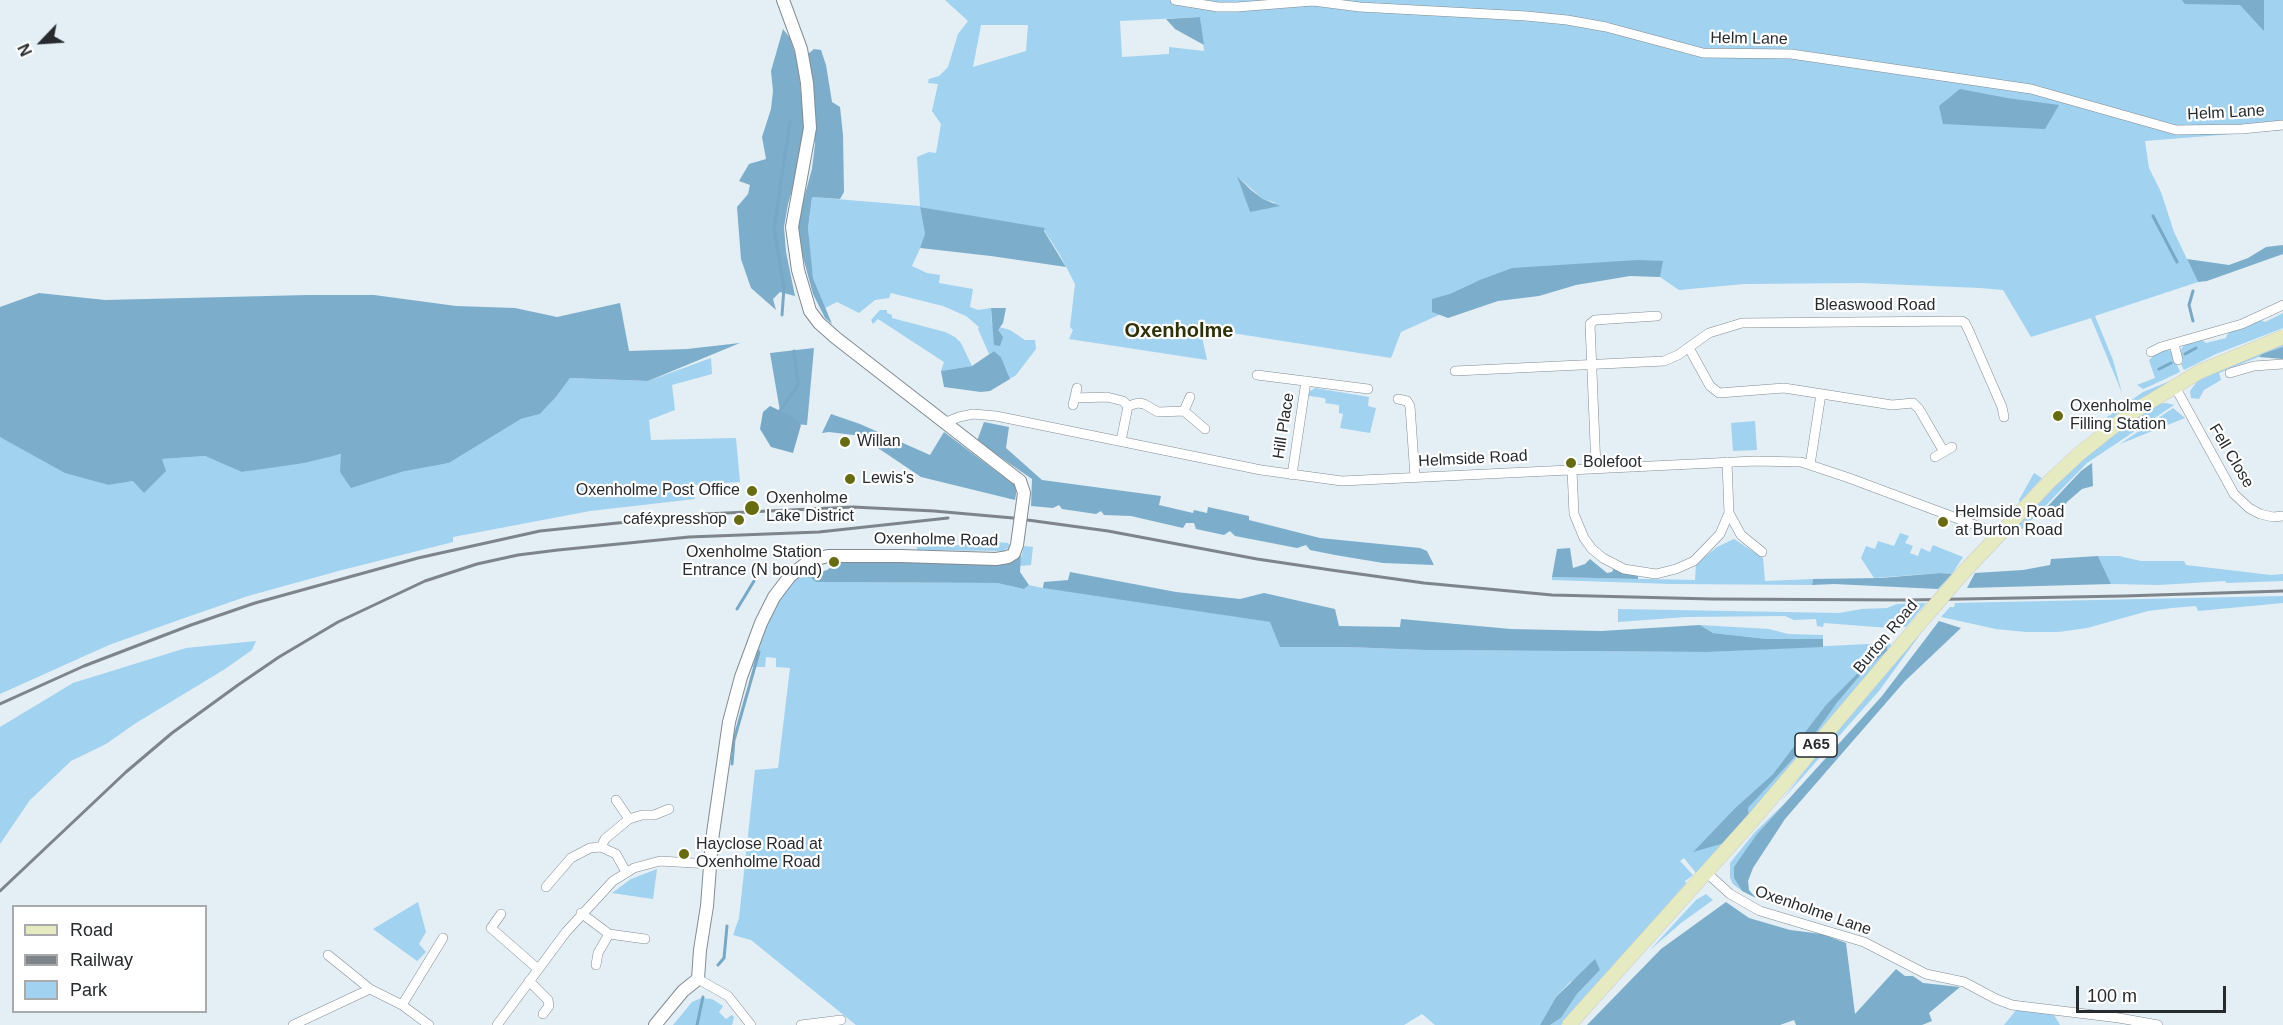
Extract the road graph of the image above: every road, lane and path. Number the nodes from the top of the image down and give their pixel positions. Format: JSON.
{"nodes":[{"id":1,"x":783,"y":0,"type":"edge"},
{"id":2,"x":1176,"y":0,"type":"edge"},
{"id":3,"x":2283,"y":125,"type":"edge"},
{"id":4,"x":2283,"y":305,"type":"edge"},
{"id":5,"x":1657,"y":316,"type":"dead end"},
{"id":6,"x":2283,"y":337,"type":"edge"},
{"id":7,"x":2174,"y":344,"type":"junction"},
{"id":8,"x":1689,"y":348,"type":"junction"},
{"id":9,"x":2151,"y":352,"type":"dead end"},
{"id":10,"x":1469,"y":360,"type":"dead end"},
{"id":11,"x":2178,"y":360,"type":"dead end"},
{"id":12,"x":1592,"y":364,"type":"junction"},
{"id":13,"x":2283,"y":364,"type":"edge"},
{"id":14,"x":1470,"y":370,"type":"junction"},
{"id":15,"x":1455,"y":371,"type":"dead end"},
{"id":16,"x":2230,"y":373,"type":"dead end"},
{"id":17,"x":1257,"y":375,"type":"dead end"},
{"id":18,"x":1306,"y":381,"type":"junction"},
{"id":19,"x":2174,"y":385,"type":"junction"},
{"id":20,"x":1368,"y":389,"type":"dead end"},
{"id":21,"x":1821,"y":394,"type":"junction"},
{"id":22,"x":1075,"y":397,"type":"dead end"},
{"id":23,"x":1190,"y":397,"type":"dead end"},
{"id":24,"x":1398,"y":399,"type":"dead end"},
{"id":25,"x":1128,"y":406,"type":"junction"},
{"id":26,"x":1184,"y":411,"type":"junction"},
{"id":27,"x":2004,"y":417,"type":"dead end"},
{"id":28,"x":944,"y":423,"type":"junction"},
{"id":29,"x":1205,"y":429,"type":"dead end"},
{"id":30,"x":1121,"y":441,"type":"junction"},
{"id":31,"x":1944,"y":452,"type":"dead end"},
{"id":32,"x":1726,"y":462,"type":"junction"},
{"id":33,"x":1810,"y":465,"type":"junction"},
{"id":34,"x":1596,"y":468,"type":"junction"},
{"id":35,"x":1572,"y":470,"type":"junction"},
{"id":36,"x":1292,"y":475,"type":"junction"},
{"id":37,"x":1415,"y":477,"type":"junction"},
{"id":38,"x":1729,"y":513,"type":"junction"},
{"id":39,"x":2283,"y":516,"type":"edge"},
{"id":40,"x":1720,"y":534,"type":"junction"},
{"id":41,"x":1999,"y":534,"type":"junction"},
{"id":42,"x":1741,"y":535,"type":"junction"},
{"id":43,"x":1762,"y":552,"type":"dead end"},
{"id":44,"x":616,"y":800,"type":"dead end"},
{"id":45,"x":669,"y":809,"type":"dead end"},
{"id":46,"x":629,"y":819,"type":"junction"},
{"id":47,"x":601,"y":847,"type":"junction"},
{"id":48,"x":710,"y":864,"type":"junction"},
{"id":49,"x":626,"y":872,"type":"junction"},
{"id":50,"x":1707,"y":873,"type":"junction"},
{"id":51,"x":546,"y":887,"type":"dead end"},
{"id":52,"x":581,"y":913,"type":"junction"},
{"id":53,"x":501,"y":914,"type":"dead end"},
{"id":54,"x":609,"y":934,"type":"junction"},
{"id":55,"x":443,"y":938,"type":"dead end"},
{"id":56,"x":645,"y":939,"type":"dead end"},
{"id":57,"x":328,"y":955,"type":"dead end"},
{"id":58,"x":596,"y":964,"type":"dead end"},
{"id":59,"x":538,"y":969,"type":"junction"},
{"id":60,"x":698,"y":979,"type":"junction"},
{"id":61,"x":529,"y":981,"type":"junction"},
{"id":62,"x":370,"y":989,"type":"junction"},
{"id":63,"x":402,"y":1005,"type":"junction"},
{"id":64,"x":543,"y":1014,"type":"dead end"},
{"id":65,"x":841,"y":1020,"type":"dead end"},
{"id":66,"x":293,"y":1025,"type":"edge"},
{"id":67,"x":429,"y":1025,"type":"edge"},
{"id":68,"x":498,"y":1025,"type":"edge"},
{"id":69,"x":655,"y":1025,"type":"edge"},
{"id":70,"x":751,"y":1025,"type":"edge"},
{"id":71,"x":801,"y":1025,"type":"edge"},
{"id":72,"x":1569,"y":1025,"type":"edge"},
{"id":73,"x":2158,"y":1025,"type":"edge"}],
"edges":[{"from":1,"to":28,"type":"main road","name":"Oxenholme Road"},
{"from":2,"to":3,"type":"street","name":"Helm Lane"},
{"from":4,"to":7,"type":"street"},
{"from":5,"to":12,"type":"street"},
{"from":6,"to":19,"type":"main road","name":"Burton Road","number":"A65"},
{"from":7,"to":9,"type":"street"},
{"from":7,"to":11,"type":"street"},
{"from":8,"to":12,"type":"street","name":"Bleaswood Road"},
{"from":8,"to":21,"type":"street"},
{"from":8,"to":27,"type":"street","name":"Bleaswood Road"},
{"from":10,"to":14,"type":"street"},
{"from":12,"to":14,"type":"street","name":"Bleaswood Road"},
{"from":12,"to":34,"type":"street"},
{"from":13,"to":16,"type":"street"},
{"from":14,"to":15,"type":"street","name":"Bleaswood Road"},
{"from":17,"to":18,"type":"street","name":"Hill Place"},
{"from":18,"to":20,"type":"street","name":"Hill Place"},
{"from":18,"to":36,"type":"street","name":"Hill Place"},
{"from":19,"to":39,"type":"street","name":"Fell Close"},
{"from":19,"to":41,"type":"main road","name":"Burton Road","number":"A65"},
{"from":21,"to":31,"type":"street"},
{"from":21,"to":33,"type":"street"},
{"from":22,"to":25,"type":"street"},
{"from":23,"to":26,"type":"street"},
{"from":24,"to":37,"type":"street"},
{"from":25,"to":26,"type":"street"},
{"from":25,"to":30,"type":"street"},
{"from":26,"to":29,"type":"street"},
{"from":28,"to":30,"type":"street","name":"Helmside Road"},
{"from":28,"to":48,"type":"main road","name":"Oxenholme Road","bridge":true},
{"from":30,"to":36,"type":"street","name":"Helmside Road"},
{"from":32,"to":33,"type":"street","name":"Helmside Road"},
{"from":32,"to":34,"type":"street","name":"Helmside Road"},
{"from":32,"to":38,"type":"street"},
{"from":33,"to":41,"type":"street","name":"Helmside Road"},
{"from":34,"to":35,"type":"street","name":"Helmside Road"},
{"from":35,"to":37,"type":"street","name":"Helmside Road"},
{"from":35,"to":40,"type":"street"},
{"from":36,"to":37,"type":"street","name":"Helmside Road"},
{"from":38,"to":40,"type":"street"},
{"from":38,"to":42,"type":"street"},
{"from":40,"to":42,"type":"street"},
{"from":41,"to":50,"type":"main road","name":"Burton Road","number":"A65","bridge":true},
{"from":42,"to":43,"type":"street"},
{"from":44,"to":46,"type":"street"},
{"from":45,"to":46,"type":"street"},
{"from":46,"to":47,"type":"street"},
{"from":47,"to":49,"type":"street"},
{"from":47,"to":51,"type":"street"},
{"from":48,"to":49,"type":"street"},
{"from":48,"to":60,"type":"main road","name":"Oxenholme Road"},
{"from":49,"to":52,"type":"street"},
{"from":50,"to":72,"type":"main road","name":"Burton Road","number":"A65"},
{"from":50,"to":73,"type":"street","name":"Oxenholme Lane"},
{"from":52,"to":54,"type":"street"},
{"from":52,"to":59,"type":"street"},
{"from":53,"to":59,"type":"street"},
{"from":54,"to":56,"type":"street"},
{"from":54,"to":58,"type":"street"},
{"from":55,"to":63,"type":"street"},
{"from":57,"to":62,"type":"street"},
{"from":59,"to":61,"type":"street"},
{"from":60,"to":69,"type":"main road"},
{"from":60,"to":70,"type":"street"},
{"from":61,"to":64,"type":"street"},
{"from":61,"to":68,"type":"street"},
{"from":62,"to":63,"type":"street"},
{"from":62,"to":66,"type":"street"},
{"from":63,"to":67,"type":"street"},
{"from":65,"to":71,"type":"street"}]}
